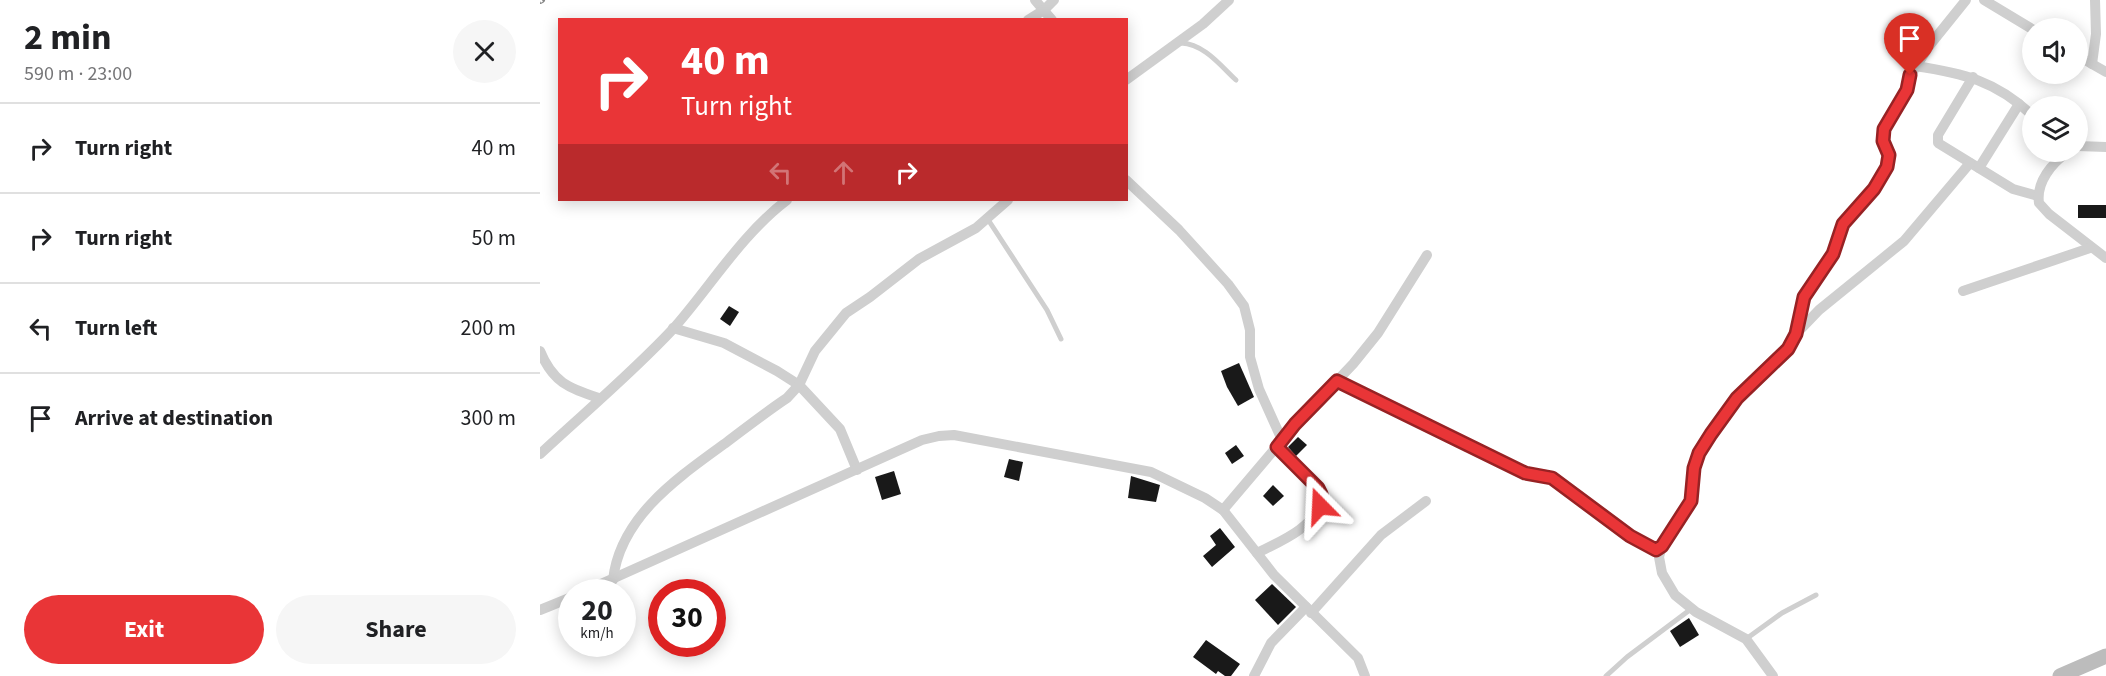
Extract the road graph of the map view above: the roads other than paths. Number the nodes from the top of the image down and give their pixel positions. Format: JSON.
{"nodes":[{"id":1,"x":1035,"y":0,"type":"edge"},
{"id":2,"x":1054,"y":0,"type":"edge"},
{"id":3,"x":1229,"y":0,"type":"edge"},
{"id":4,"x":1966,"y":0,"type":"edge"},
{"id":5,"x":2095,"y":0,"type":"edge"},
{"id":6,"x":1988,"y":1,"type":"edge"},
{"id":7,"x":1044,"y":10,"type":"junction"},
{"id":8,"x":1032,"y":18,"type":"edge"},
{"id":9,"x":1050,"y":18,"type":"edge"},
{"id":10,"x":2022,"y":23,"type":"edge"},
{"id":11,"x":1176,"y":43,"type":"junction"},
{"id":12,"x":2088,"y":62,"type":"edge"},
{"id":13,"x":2092,"y":64,"type":"junction"},
{"id":14,"x":1915,"y":66,"type":"junction"},
{"id":15,"x":2106,"y":72,"type":"edge"},
{"id":16,"x":1972,"y":77,"type":"junction"},
{"id":17,"x":1128,"y":79,"type":"edge"},
{"id":18,"x":1236,"y":80,"type":"dead end"},
{"id":19,"x":2019,"y":104,"type":"junction"},
{"id":20,"x":2022,"y":107,"type":"edge"},
{"id":21,"x":2088,"y":146,"type":"edge"},
{"id":22,"x":2106,"y":147,"type":"edge"},
{"id":23,"x":2058,"y":162,"type":"edge"},
{"id":24,"x":1974,"y":165,"type":"junction"},
{"id":25,"x":1128,"y":182,"type":"edge"},
{"id":26,"x":2038,"y":196,"type":"junction"},
{"id":27,"x":786,"y":201,"type":"edge"},
{"id":28,"x":1007,"y":201,"type":"edge"},
{"id":29,"x":987,"y":218,"type":"junction"},
{"id":30,"x":2090,"y":248,"type":"junction"},
{"id":31,"x":1427,"y":255,"type":"dead end"},
{"id":32,"x":2106,"y":258,"type":"edge"},
{"id":33,"x":1963,"y":291,"type":"dead end"},
{"id":34,"x":674,"y":328,"type":"junction"},
{"id":35,"x":1796,"y":334,"type":"junction"},
{"id":36,"x":1061,"y":339,"type":"dead end"},
{"id":37,"x":540,"y":351,"type":"edge"},
{"id":38,"x":1337,"y":381,"type":"junction"},
{"id":39,"x":799,"y":385,"type":"junction"},
{"id":40,"x":599,"y":398,"type":"junction"},
{"id":41,"x":1280,"y":444,"type":"junction"},
{"id":42,"x":540,"y":454,"type":"edge"},
{"id":43,"x":856,"y":470,"type":"junction"},
{"id":44,"x":1426,"y":501,"type":"dead end"},
{"id":45,"x":1223,"y":510,"type":"junction"},
{"id":46,"x":1662,"y":546,"type":"junction"},
{"id":47,"x":1257,"y":554,"type":"junction"},
{"id":48,"x":613,"y":579,"type":"edge"},
{"id":49,"x":615,"y":579,"type":"edge"},
{"id":50,"x":1816,"y":595,"type":"dead end"},
{"id":51,"x":558,"y":603,"type":"edge"},
{"id":52,"x":1691,"y":609,"type":"junction"},
{"id":53,"x":540,"y":610,"type":"edge"},
{"id":54,"x":1309,"y":610,"type":"junction"},
{"id":55,"x":1746,"y":639,"type":"junction"},
{"id":56,"x":2106,"y":656,"type":"edge"},
{"id":57,"x":1254,"y":676,"type":"edge"},
{"id":58,"x":1365,"y":676,"type":"edge"},
{"id":59,"x":1606,"y":676,"type":"edge"},
{"id":60,"x":1773,"y":676,"type":"edge"},
{"id":61,"x":2060,"y":676,"type":"edge"}],
"edges":[{"from":1,"to":7,"type":"street"},
{"from":2,"to":7,"type":"street"},
{"from":3,"to":11,"type":"street"},
{"from":4,"to":14,"type":"street"},
{"from":5,"to":13,"type":"street"},
{"from":6,"to":10,"type":"street"},
{"from":7,"to":8,"type":"street"},
{"from":7,"to":9,"type":"street"},
{"from":11,"to":17,"type":"street"},
{"from":11,"to":18,"type":"lane"},
{"from":12,"to":13,"type":"street"},
{"from":13,"to":15,"type":"street"},
{"from":14,"to":16,"type":"street"},
{"from":14,"to":35,"type":"street"},
{"from":16,"to":19,"type":"street"},
{"from":16,"to":24,"type":"street"},
{"from":19,"to":20,"type":"street"},
{"from":19,"to":24,"type":"street"},
{"from":21,"to":22,"type":"street"},
{"from":23,"to":26,"type":"street"},
{"from":24,"to":26,"type":"street"},
{"from":24,"to":35,"type":"street"},
{"from":25,"to":41,"type":"street"},
{"from":26,"to":30,"type":"street"},
{"from":27,"to":34,"type":"street"},
{"from":28,"to":29,"type":"street"},
{"from":29,"to":36,"type":"lane"},
{"from":29,"to":39,"type":"street"},
{"from":30,"to":32,"type":"street"},
{"from":30,"to":33,"type":"street"},
{"from":31,"to":38,"type":"street"},
{"from":34,"to":39,"type":"street"},
{"from":34,"to":40,"type":"street"},
{"from":35,"to":46,"type":"street"},
{"from":37,"to":40,"type":"street"},
{"from":38,"to":41,"type":"street"},
{"from":38,"to":46,"type":"street"},
{"from":39,"to":43,"type":"street"},
{"from":39,"to":48,"type":"street"},
{"from":40,"to":42,"type":"street"},
{"from":41,"to":45,"type":"street"},
{"from":41,"to":47,"type":"street"},
{"from":43,"to":45,"type":"street"},
{"from":43,"to":49,"type":"street"},
{"from":44,"to":54,"type":"street"},
{"from":45,"to":47,"type":"street"},
{"from":46,"to":52,"type":"street"},
{"from":47,"to":54,"type":"street"},
{"from":50,"to":55,"type":"lane"},
{"from":51,"to":53,"type":"street"},
{"from":52,"to":55,"type":"street"},
{"from":52,"to":59,"type":"lane"},
{"from":54,"to":57,"type":"street"},
{"from":54,"to":58,"type":"street"},
{"from":55,"to":60,"type":"street"},
{"from":56,"to":61,"type":"street"}]}
